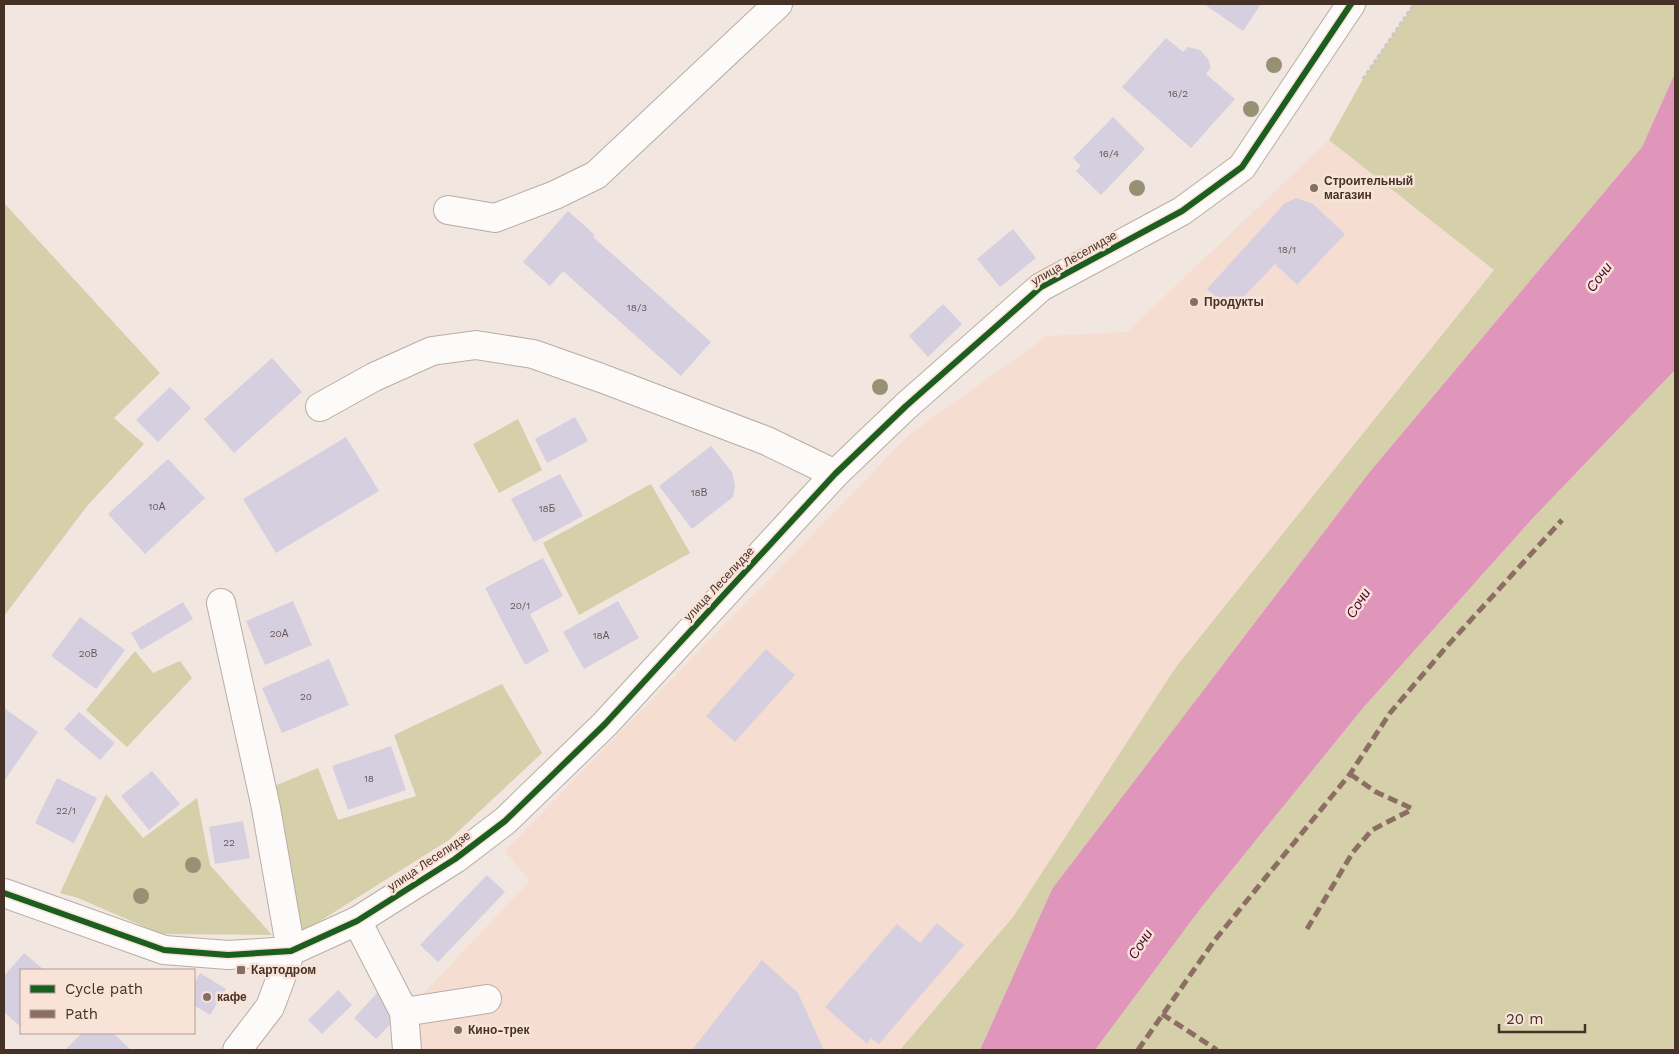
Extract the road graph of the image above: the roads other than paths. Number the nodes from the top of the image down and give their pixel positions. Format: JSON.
{"nodes":[{"id":1,"x":778,"y":4,"type":"edge"},
{"id":2,"x":1351,"y":4,"type":"edge"},
{"id":3,"x":448,"y":210,"type":"dead end"},
{"id":4,"x":320,"y":407,"type":"dead end"},
{"id":5,"x":835,"y":474,"type":"junction"},
{"id":6,"x":221,"y":603,"type":"dead end"},
{"id":7,"x":4,"y":893,"type":"edge"},
{"id":8,"x":357,"y":921,"type":"junction"},
{"id":9,"x":291,"y":951,"type":"junction"},
{"id":10,"x":487,"y":999,"type":"dead end"},
{"id":11,"x":404,"y":1012,"type":"junction"},
{"id":12,"x":237,"y":1050,"type":"edge"},
{"id":13,"x":408,"y":1050,"type":"edge"}],
"edges":[{"from":1,"to":3,"type":"street"},
{"from":2,"to":5,"type":"street","name":"улица Леселидзе"},
{"from":4,"to":5,"type":"street"},
{"from":5,"to":8,"type":"street","name":"улица Леселидзе"},
{"from":6,"to":9,"type":"street"},
{"from":7,"to":9,"type":"street","name":"улица Леселидзе"},
{"from":8,"to":9,"type":"street","name":"улица Леселидзе"},
{"from":8,"to":11,"type":"street"},
{"from":9,"to":12,"type":"street"},
{"from":10,"to":11,"type":"street"},
{"from":11,"to":13,"type":"street"}]}
